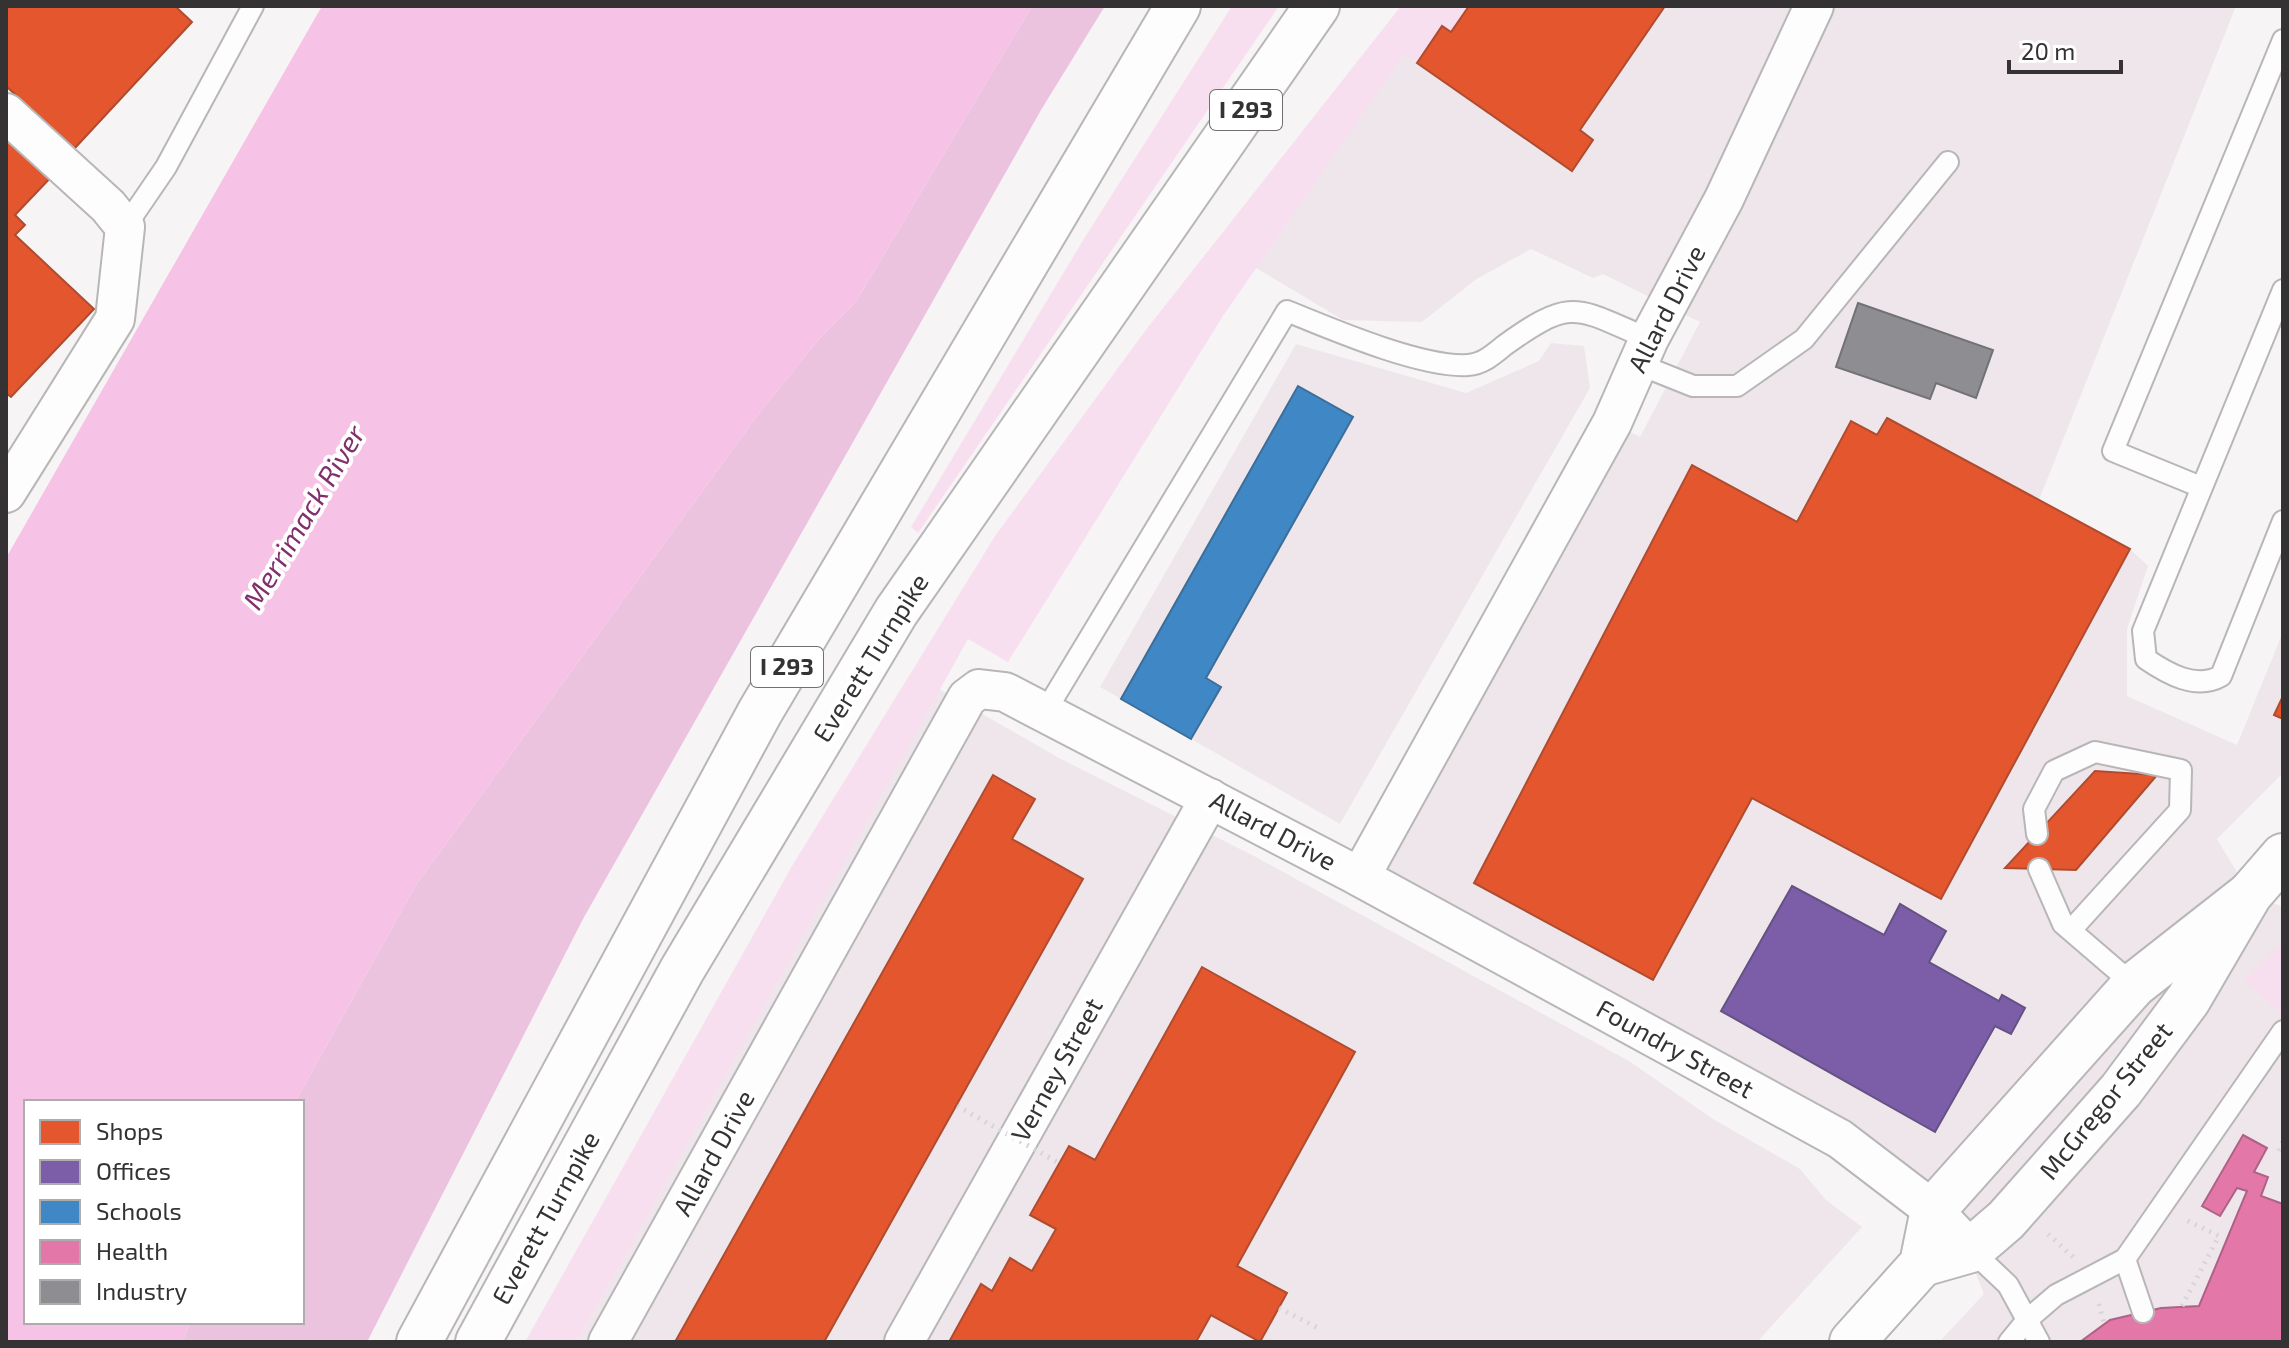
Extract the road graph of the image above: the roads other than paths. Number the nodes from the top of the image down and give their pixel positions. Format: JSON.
{"nodes":[{"id":1,"x":253,"y":6,"type":"edge"},
{"id":2,"x":1178,"y":6,"type":"edge"},
{"id":3,"x":1317,"y":6,"type":"edge"},
{"id":4,"x":1348,"y":6,"type":"edge"},
{"id":5,"x":1814,"y":6,"type":"edge"},
{"id":6,"x":2283,"y":40,"type":"edge"},
{"id":7,"x":6,"y":113,"type":"edge"},
{"id":8,"x":1948,"y":162,"type":"dead end"},
{"id":9,"x":1176,"y":214,"type":"junction"},
{"id":10,"x":125,"y":227,"type":"junction"},
{"id":11,"x":2283,"y":290,"type":"edge"},
{"id":12,"x":1644,"y":352,"type":"junction"},
{"id":13,"x":2201,"y":487,"type":"junction"},
{"id":14,"x":6,"y":493,"type":"edge"},
{"id":15,"x":2283,"y":521,"type":"edge"},
{"id":16,"x":1045,"y":712,"type":"junction"},
{"id":17,"x":1210,"y":798,"type":"junction"},
{"id":18,"x":2037,"y":834,"type":"dead end"},
{"id":19,"x":2283,"y":856,"type":"edge"},
{"id":20,"x":2039,"y":869,"type":"dead end"},
{"id":21,"x":1360,"y":877,"type":"junction"},
{"id":22,"x":2250,"y":894,"type":"junction"},
{"id":23,"x":2071,"y":930,"type":"junction"},
{"id":24,"x":2134,"y":985,"type":"junction"},
{"id":25,"x":2283,"y":1031,"type":"edge"},
{"id":26,"x":1933,"y":1210,"type":"junction"},
{"id":27,"x":1971,"y":1250,"type":"junction"},
{"id":28,"x":2125,"y":1259,"type":"junction"},
{"id":29,"x":1922,"y":1264,"type":"junction"},
{"id":30,"x":2143,"y":1312,"type":"dead end"},
{"id":31,"x":2027,"y":1320,"type":"junction"},
{"id":32,"x":419,"y":1342,"type":"edge"},
{"id":33,"x":478,"y":1342,"type":"edge"},
{"id":34,"x":608,"y":1342,"type":"edge"},
{"id":35,"x":904,"y":1342,"type":"edge"},
{"id":36,"x":1852,"y":1342,"type":"edge"},
{"id":37,"x":2009,"y":1342,"type":"edge"},
{"id":38,"x":2039,"y":1342,"type":"edge"}],
"edges":[{"from":1,"to":10,"type":"lane"},
{"from":2,"to":32,"type":"main road","name":"Everett Turnpike","number":"I 293"},
{"from":3,"to":9,"type":"main road","name":"Everett Turnpike","number":"I 293"},
{"from":4,"to":9,"type":"main road"},
{"from":5,"to":12,"type":"street","name":"Allard Drive"},
{"from":6,"to":13,"type":"lane"},
{"from":7,"to":10,"type":"street"},
{"from":8,"to":12,"type":"lane"},
{"from":9,"to":33,"type":"main road","name":"Everett Turnpike","number":"I 293"},
{"from":10,"to":14,"type":"street"},
{"from":11,"to":13,"type":"lane"},
{"from":12,"to":16,"type":"lane"},
{"from":12,"to":21,"type":"street","name":"Allard Drive"},
{"from":13,"to":15,"type":"lane"},
{"from":16,"to":17,"type":"street","name":"Allard Drive"},
{"from":16,"to":34,"type":"street","name":"Allard Drive"},
{"from":17,"to":21,"type":"street","name":"Allard Drive"},
{"from":17,"to":35,"type":"street","name":"Verney Street"},
{"from":18,"to":23,"type":"lane"},
{"from":19,"to":22,"type":"main road","name":"McGregor Street"},
{"from":20,"to":23,"type":"lane"},
{"from":21,"to":26,"type":"street","name":"Foundry Street"},
{"from":22,"to":24,"type":"main road","name":"McGregor Street"},
{"from":22,"to":27,"type":"main road","name":"McGregor Street"},
{"from":23,"to":24,"type":"lane"},
{"from":24,"to":26,"type":"main road","name":"McGregor Street"},
{"from":25,"to":28,"type":"lane"},
{"from":26,"to":27,"type":"street","name":"Foundry Street"},
{"from":26,"to":29,"type":"main road"},
{"from":27,"to":29,"type":"main road","name":"McGregor Street"},
{"from":27,"to":31,"type":"lane"},
{"from":28,"to":30,"type":"lane"},
{"from":28,"to":31,"type":"lane"},
{"from":29,"to":36,"type":"main road"},
{"from":31,"to":37,"type":"lane"},
{"from":31,"to":38,"type":"lane"}]}
